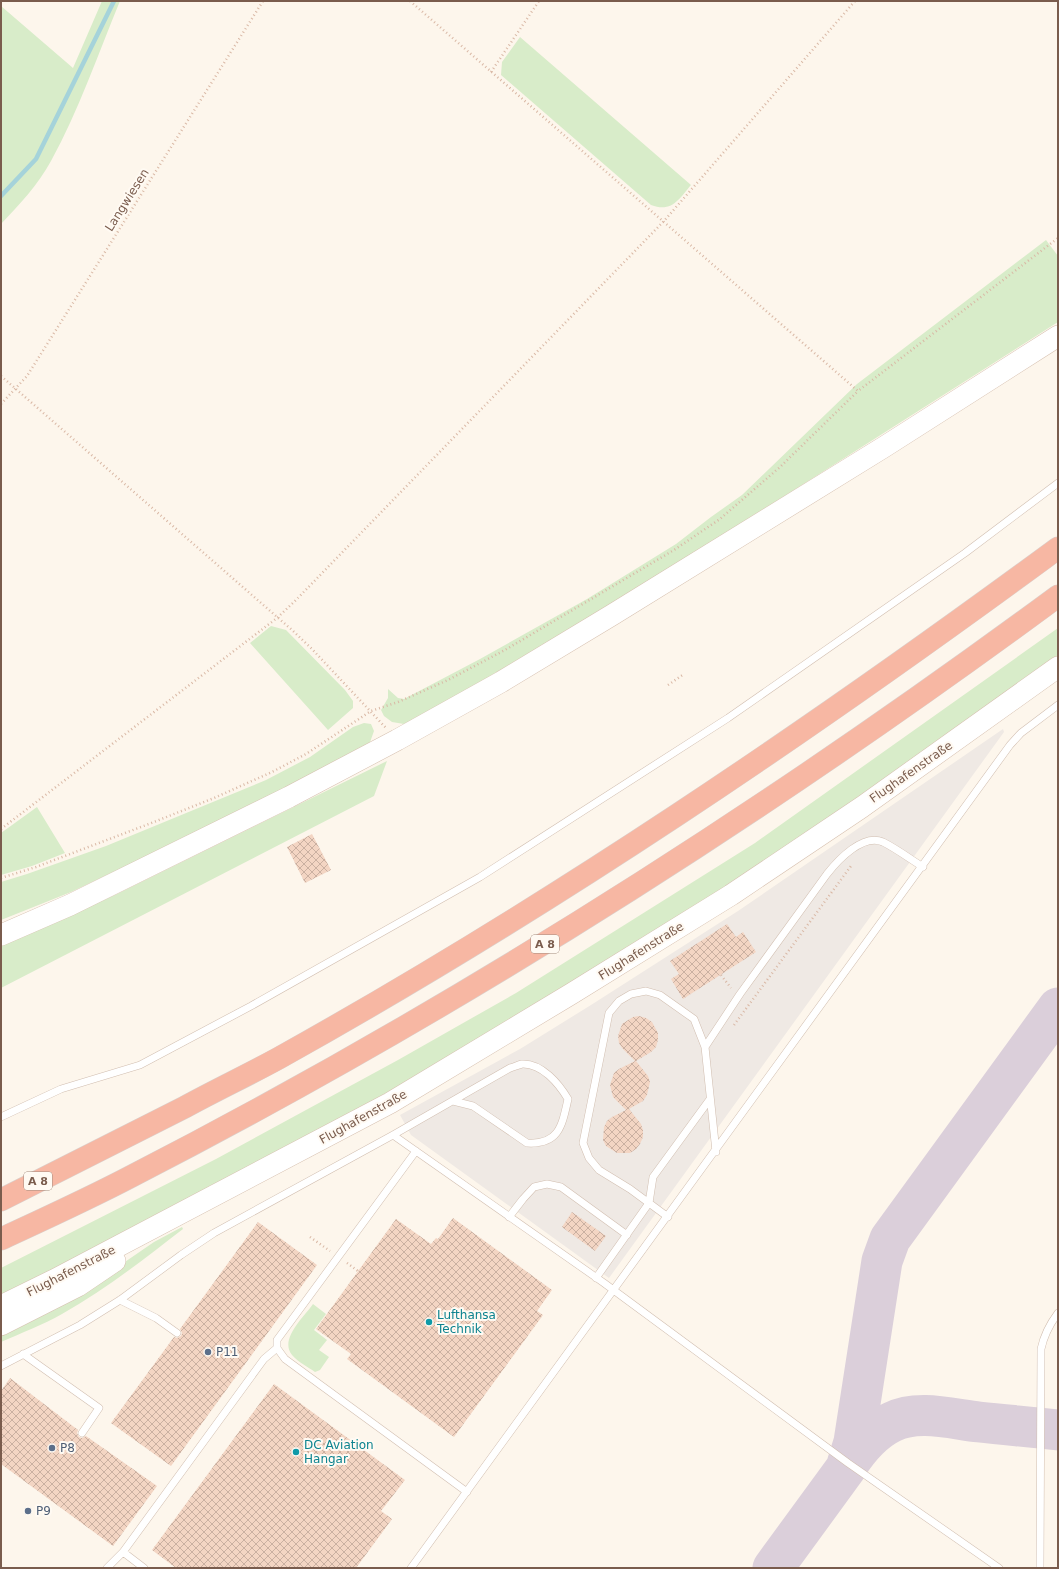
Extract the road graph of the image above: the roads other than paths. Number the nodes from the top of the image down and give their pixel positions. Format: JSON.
{"nodes":[{"id":1,"x":1058,"y":336,"type":"edge"},
{"id":2,"x":1058,"y":483,"type":"edge"},
{"id":3,"x":1058,"y":548,"type":"edge"},
{"id":4,"x":1058,"y":596,"type":"edge"},
{"id":5,"x":1058,"y":667,"type":"edge"},
{"id":6,"x":1058,"y":705,"type":"edge"},
{"id":7,"x":923,"y":867,"type":"junction"},
{"id":8,"x":1,"y":935,"type":"edge"},
{"id":9,"x":705,"y":1046,"type":"junction"},
{"id":10,"x":710,"y":1099,"type":"junction"},
{"id":11,"x":453,"y":1101,"type":"junction"},
{"id":12,"x":1,"y":1117,"type":"edge"},
{"id":13,"x":393,"y":1135,"type":"junction"},
{"id":14,"x":416,"y":1151,"type":"junction"},
{"id":15,"x":716,"y":1152,"type":"junction"},
{"id":16,"x":1,"y":1200,"type":"edge"},
{"id":17,"x":204,"y":1202,"type":"junction"},
{"id":18,"x":649,"y":1203,"type":"junction"},
{"id":19,"x":509,"y":1217,"type":"junction"},
{"id":20,"x":668,"y":1217,"type":"junction"},
{"id":21,"x":627,"y":1235,"type":"junction"},
{"id":22,"x":1,"y":1239,"type":"edge"},
{"id":23,"x":596,"y":1278,"type":"junction"},
{"id":24,"x":614,"y":1291,"type":"junction"},
{"id":25,"x":120,"y":1300,"type":"junction"},
{"id":26,"x":1,"y":1306,"type":"edge"},
{"id":27,"x":1058,"y":1313,"type":"edge"},
{"id":28,"x":1,"y":1325,"type":"edge"},
{"id":29,"x":177,"y":1333,"type":"dead end"},
{"id":30,"x":276,"y":1348,"type":"junction"},
{"id":31,"x":23,"y":1354,"type":"junction"},
{"id":32,"x":1,"y":1366,"type":"edge"},
{"id":33,"x":82,"y":1433,"type":"dead end"},
{"id":34,"x":467,"y":1492,"type":"junction"},
{"id":35,"x":123,"y":1552,"type":"junction"},
{"id":36,"x":107,"y":1568,"type":"edge"},
{"id":37,"x":144,"y":1568,"type":"edge"},
{"id":38,"x":411,"y":1568,"type":"edge"},
{"id":39,"x":1000,"y":1568,"type":"edge"},
{"id":40,"x":1040,"y":1568,"type":"edge"}],
"edges":[{"from":1,"to":8,"type":"main road"},
{"from":2,"to":12,"type":"lane"},
{"from":3,"to":16,"type":"highway","number":"A 8"},
{"from":4,"to":22,"type":"highway","number":"A 8"},
{"from":5,"to":17,"type":"main road","name":"Flughafenstraße"},
{"from":6,"to":7,"type":"lane"},
{"from":7,"to":9,"type":"lane"},
{"from":7,"to":15,"type":"lane"},
{"from":9,"to":10,"type":"lane"},
{"from":9,"to":18,"type":"lane"},
{"from":10,"to":15,"type":"lane"},
{"from":10,"to":18,"type":"lane"},
{"from":11,"to":11,"type":"lane"},
{"from":11,"to":13,"type":"lane"},
{"from":13,"to":14,"type":"lane"},
{"from":13,"to":25,"type":"lane"},
{"from":14,"to":19,"type":"lane"},
{"from":14,"to":30,"type":"lane"},
{"from":15,"to":20,"type":"lane"},
{"from":17,"to":26,"type":"main road","name":"Flughafenstraße"},
{"from":17,"to":28,"type":"main road","name":"Flughafenstraße"},
{"from":18,"to":20,"type":"lane"},
{"from":18,"to":21,"type":"lane"},
{"from":19,"to":21,"type":"lane"},
{"from":19,"to":23,"type":"lane"},
{"from":20,"to":24,"type":"lane"},
{"from":21,"to":23,"type":"lane"},
{"from":23,"to":24,"type":"lane"},
{"from":24,"to":34,"type":"lane"},
{"from":24,"to":39,"type":"lane"},
{"from":25,"to":29,"type":"lane"},
{"from":25,"to":31,"type":"lane"},
{"from":27,"to":40,"type":"lane"},
{"from":30,"to":34,"type":"lane"},
{"from":30,"to":35,"type":"lane"},
{"from":31,"to":32,"type":"lane"},
{"from":31,"to":33,"type":"lane"},
{"from":34,"to":38,"type":"lane"},
{"from":35,"to":36,"type":"lane"},
{"from":35,"to":37,"type":"lane"}]}
